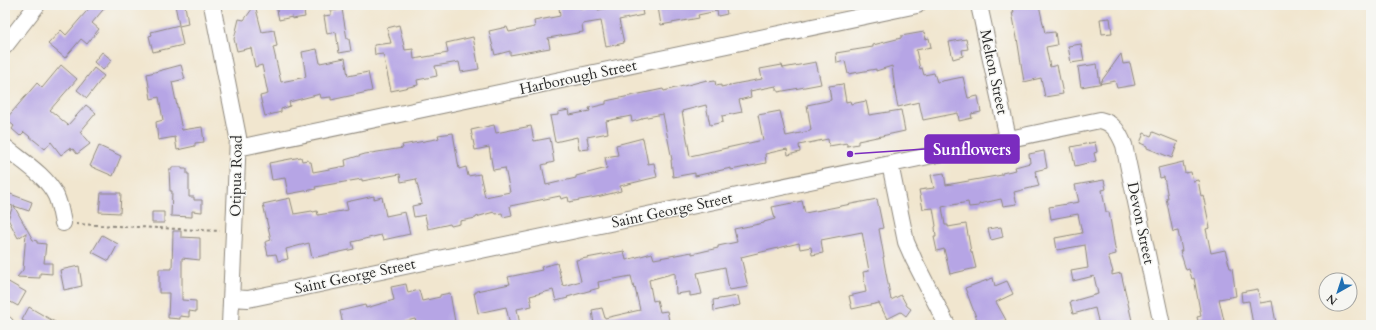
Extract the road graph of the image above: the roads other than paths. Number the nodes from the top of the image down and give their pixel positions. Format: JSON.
{"nodes":[{"id":1,"x":37,"y":5,"type":"edge"},
{"id":2,"x":212,"y":5,"type":"edge"},
{"id":3,"x":917,"y":5,"type":"edge"},
{"id":4,"x":979,"y":5,"type":"edge"},
{"id":5,"x":5,"y":46,"type":"edge"},
{"id":6,"x":1112,"y":125,"type":"joint"},
{"id":7,"x":1008,"y":138,"type":"junction"},
{"id":8,"x":5,"y":147,"type":"edge"},
{"id":9,"x":238,"y":148,"type":"junction"},
{"id":10,"x":890,"y":164,"type":"junction"},
{"id":11,"x":63,"y":223,"type":"road end"},
{"id":12,"x":232,"y":298,"type":"junction"},
{"id":13,"x":945,"y":324,"type":"edge"},
{"id":14,"x":230,"y":325,"type":"edge"},
{"id":15,"x":1162,"y":325,"type":"edge"}],
"edges":[{"from":1,"to":5,"type":"street"},
{"from":2,"to":9,"type":"street","name":"Otipua Road"},
{"from":3,"to":9,"type":"street","name":"Harborough Street"},
{"from":4,"to":7,"type":"street","name":"Melton Street"},
{"from":6,"to":7,"type":"street","name":"Saint George Street"},
{"from":6,"to":15,"type":"street","name":"Devon Street"},
{"from":7,"to":10,"type":"street","name":"Saint George Street"},
{"from":8,"to":11,"type":"street"},
{"from":9,"to":12,"type":"street","name":"Otipua Road"},
{"from":10,"to":12,"type":"street","name":"Saint George Street"},
{"from":10,"to":13,"type":"street"},
{"from":12,"to":14,"type":"street","name":"Otipua Road"}]}
